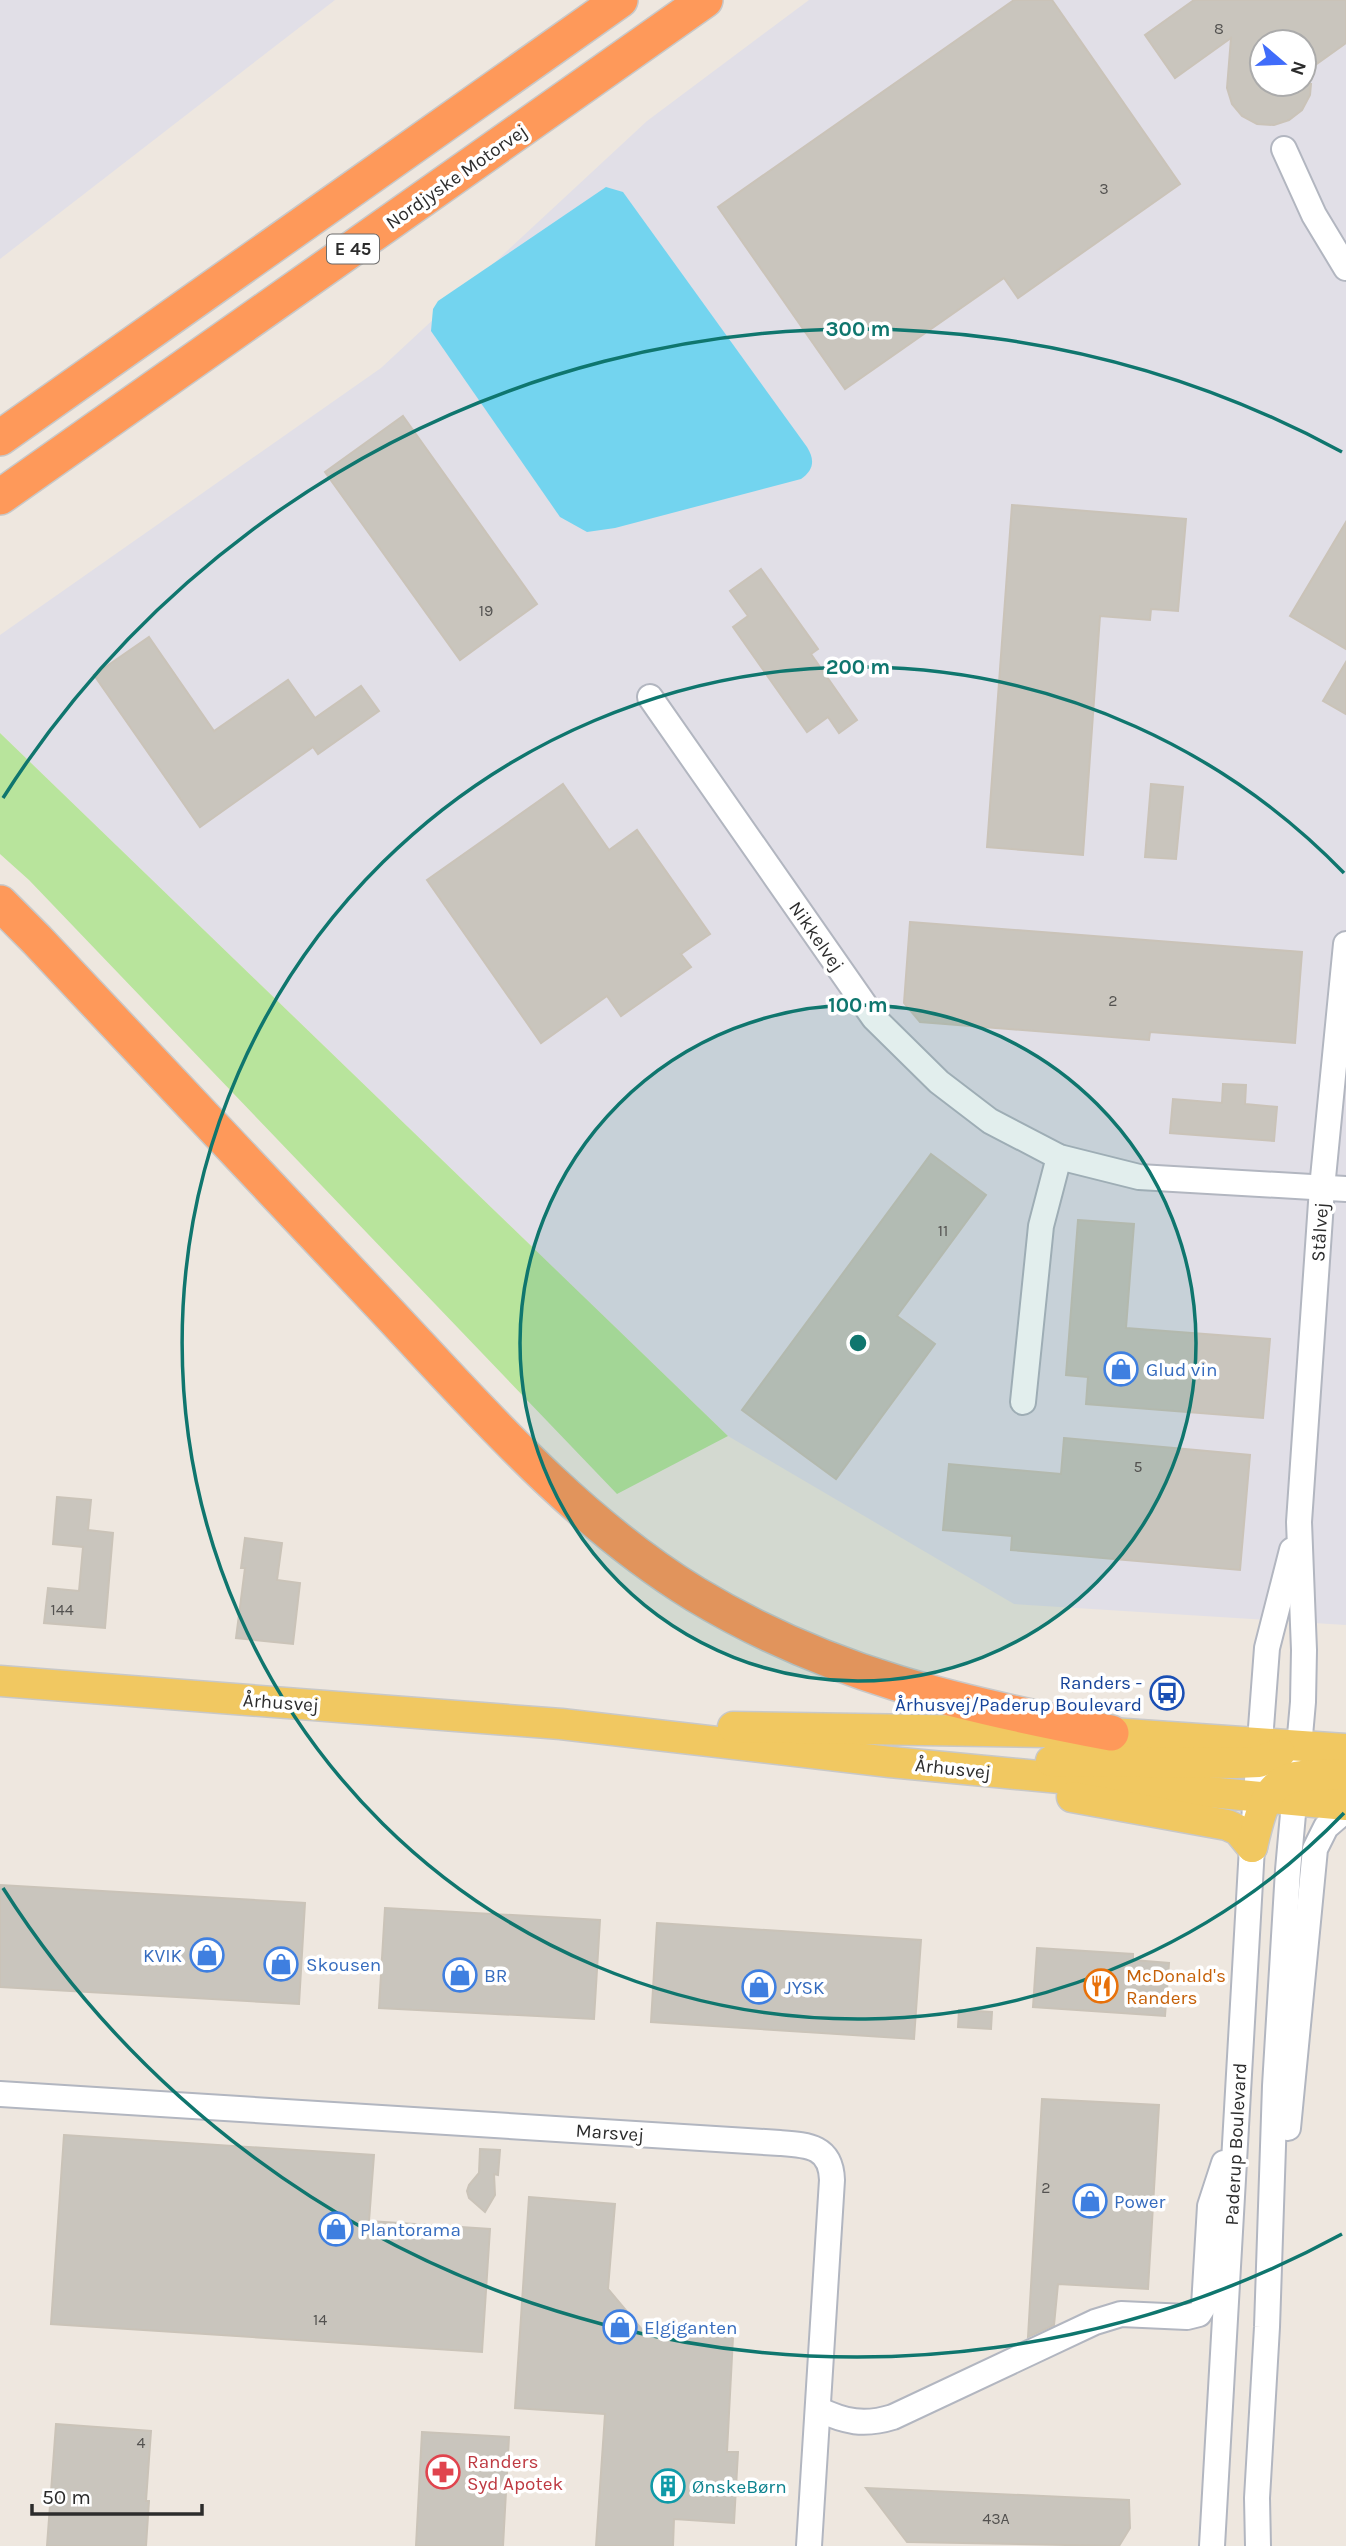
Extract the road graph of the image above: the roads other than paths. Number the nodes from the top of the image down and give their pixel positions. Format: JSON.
{"nodes":[{"id":1,"x":620,"y":0,"type":"edge"},
{"id":2,"x":705,"y":0,"type":"edge"},
{"id":3,"x":1284,"y":149,"type":"dead end"},
{"id":4,"x":1346,"y":268,"type":"edge"},
{"id":5,"x":0,"y":438,"type":"edge"},
{"id":6,"x":0,"y":497,"type":"edge"},
{"id":7,"x":650,"y":697,"type":"dead end"},
{"id":8,"x":0,"y":904,"type":"edge"},
{"id":9,"x":1346,"y":944,"type":"edge"},
{"id":10,"x":1059,"y":1157,"type":"junction"},
{"id":11,"x":1334,"y":1188,"type":"edge"},
{"id":12,"x":1023,"y":1402,"type":"dead end"},
{"id":13,"x":1299,"y":1522,"type":"junction"},
{"id":14,"x":0,"y":1681,"type":"edge"},
{"id":15,"x":561,"y":1724,"type":"junction"},
{"id":16,"x":1111,"y":1733,"type":"junction"},
{"id":17,"x":1282,"y":1744,"type":"junction"},
{"id":18,"x":1346,"y":1749,"type":"edge"},
{"id":19,"x":890,"y":1762,"type":"junction"},
{"id":20,"x":1346,"y":1776,"type":"edge"},
{"id":21,"x":1278,"y":1793,"type":"junction"},
{"id":22,"x":1346,"y":1808,"type":"edge"},
{"id":23,"x":1252,"y":1847,"type":"junction"},
{"id":24,"x":0,"y":2094,"type":"edge"},
{"id":25,"x":1235,"y":2129,"type":"junction"},
{"id":26,"x":1267,"y":2327,"type":"junction"},
{"id":27,"x":818,"y":2409,"type":"junction"},
{"id":28,"x":809,"y":2546,"type":"edge"},
{"id":29,"x":1212,"y":2546,"type":"edge"},
{"id":30,"x":1258,"y":2546,"type":"edge"}],
"edges":[{"from":1,"to":5,"type":"highway","number":"E 45"},
{"from":2,"to":6,"type":"highway","name":"Nordjyske Motorvej","number":"E 45"},
{"from":3,"to":4,"type":"street"},
{"from":7,"to":10,"type":"street","name":"Nikkelvej"},
{"from":8,"to":16,"type":"highway"},
{"from":9,"to":11,"type":"street","name":"Stålvej"},
{"from":10,"to":11,"type":"street","name":"Nikkelvej"},
{"from":10,"to":12,"type":"street"},
{"from":11,"to":13,"type":"street","name":"Stålvej"},
{"from":13,"to":17,"type":"street","name":"Stålvej"},
{"from":13,"to":17,"type":"street","name":"Stålvej"},
{"from":14,"to":15,"type":"main road","name":"Århusvej"},
{"from":15,"to":16,"type":"main road","name":"Århusvej"},
{"from":15,"to":19,"type":"main road","name":"Århusvej"},
{"from":16,"to":17,"type":"main road","name":"Århusvej"},
{"from":17,"to":18,"type":"main road","name":"Århusvej"},
{"from":17,"to":19,"type":"main road"},
{"from":17,"to":21,"type":"street","name":"Paderup Boulevard"},
{"from":17,"to":21,"type":"street","name":"Paderup Boulevard"},
{"from":19,"to":21,"type":"main road","name":"Århusvej"},
{"from":19,"to":23,"type":"main road"},
{"from":20,"to":21,"type":"main road"},
{"from":21,"to":22,"type":"main road","name":"Århusvej"},
{"from":21,"to":23,"type":"main road"},
{"from":21,"to":26,"type":"street","name":"Paderup Boulevard"},
{"from":22,"to":26,"type":"street"},
{"from":23,"to":25,"type":"street","name":"Paderup Boulevard"},
{"from":24,"to":27,"type":"street","name":"Marsvej"},
{"from":25,"to":27,"type":"street"},
{"from":25,"to":29,"type":"street","name":"Paderup Boulevard"},
{"from":26,"to":30,"type":"street","name":"Paderup Boulevard"},
{"from":27,"to":28,"type":"street","name":"Marsvej"}]}
